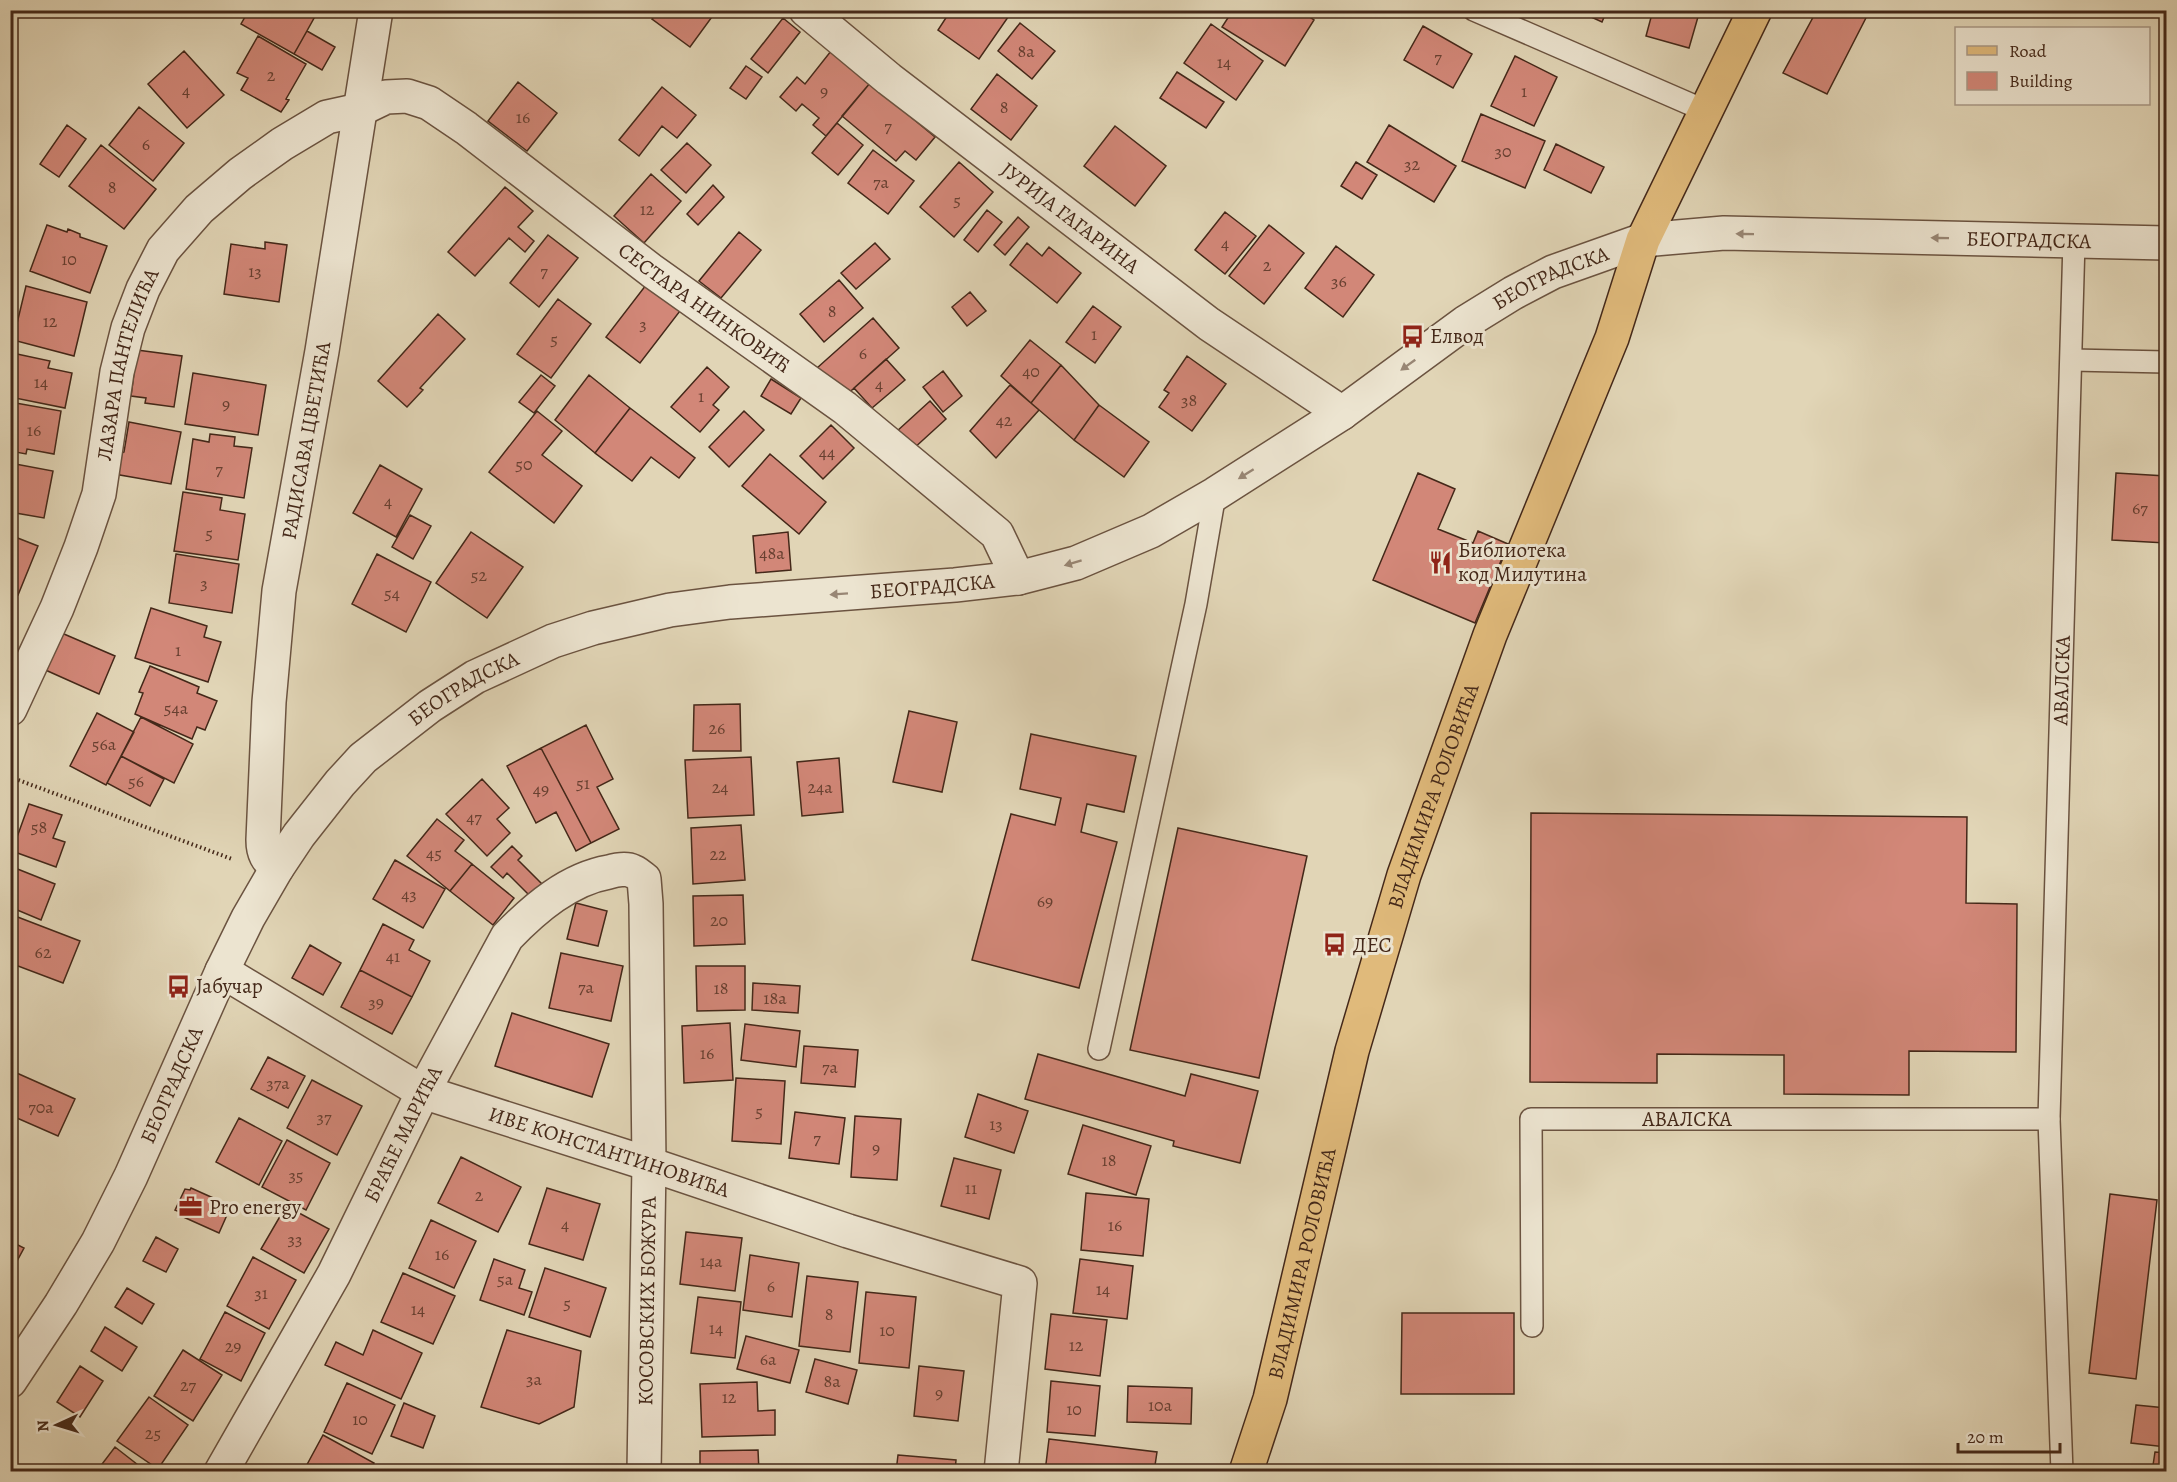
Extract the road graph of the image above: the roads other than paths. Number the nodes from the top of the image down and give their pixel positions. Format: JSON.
{"nodes":[{"id":1,"x":376,"y":10,"type":"edge"},
{"id":2,"x":806,"y":10,"type":"edge"},
{"id":3,"x":1474,"y":10,"type":"edge"},
{"id":4,"x":1755,"y":10,"type":"edge"},
{"id":5,"x":359,"y":110,"type":"junction"},
{"id":6,"x":1706,"y":111,"type":"junction"},
{"id":7,"x":1643,"y":240,"type":"junction"},
{"id":8,"x":2074,"y":241,"type":"junction"},
{"id":9,"x":2166,"y":243,"type":"edge"},
{"id":10,"x":2072,"y":360,"type":"junction"},
{"id":11,"x":2166,"y":362,"type":"edge"},
{"id":12,"x":1342,"y":413,"type":"junction"},
{"id":13,"x":1215,"y":494,"type":"junction"},
{"id":14,"x":1018,"y":578,"type":"junction"},
{"id":15,"x":10,"y":709,"type":"edge"},
{"id":16,"x":273,"y":865,"type":"junction"},
{"id":17,"x":644,"y":879,"type":"joint"},
{"id":18,"x":222,"y":972,"type":"junction"},
{"id":19,"x":1099,"y":1049,"type":"dead end"},
{"id":20,"x":423,"y":1092,"type":"junction"},
{"id":21,"x":2049,"y":1119,"type":"junction"},
{"id":22,"x":649,"y":1164,"type":"junction"},
{"id":23,"x":1532,"y":1326,"type":"dead end"},
{"id":24,"x":10,"y":1381,"type":"edge"},
{"id":25,"x":221,"y":1472,"type":"edge"},
{"id":26,"x":644,"y":1472,"type":"edge"},
{"id":27,"x":1001,"y":1472,"type":"edge"},
{"id":28,"x":1246,"y":1472,"type":"edge"},
{"id":29,"x":2062,"y":1472,"type":"edge"}],
"edges":[{"from":1,"to":5,"type":"street","name":"РАДИСАВА ЦВЕТИЋА"},
{"from":2,"to":12,"type":"street","name":"ЈУРИЈА ГАГАРИНА"},
{"from":3,"to":6,"type":"lane"},
{"from":4,"to":6,"type":"main road","name":"ВЛАДИМИРА РОЛОВИЋА"},
{"from":5,"to":14,"type":"street","name":"СЕСТАРА НИНКОВИЋ"},
{"from":5,"to":15,"type":"street","name":"ЛАЗАРА ПАНТЕЛИЋА"},
{"from":5,"to":16,"type":"street","name":"РАДИСАВА ЦВЕТИЋА"},
{"from":6,"to":7,"type":"main road","name":"ВЛАДИМИРА РОЛОВИЋА"},
{"from":8,"to":7,"type":"street","name":"БЕОГРАДСКА","one_way":true},
{"from":7,"to":12,"type":"street","name":"БЕОГРАДСКА","one_way":true},
{"from":7,"to":28,"type":"main road","name":"ВЛАДИМИРА РОЛОВИЋА"},
{"from":8,"to":9,"type":"street","name":"БЕОГРАДСКА"},
{"from":8,"to":10,"type":"lane","name":"АВАЛСКА"},
{"from":10,"to":11,"type":"lane"},
{"from":10,"to":21,"type":"lane","name":"АВАЛСКА"},
{"from":12,"to":13,"type":"street","name":"БЕОГРАДСКА","one_way":true},
{"from":13,"to":14,"type":"street","name":"БЕОГРАДСКА","one_way":true},
{"from":13,"to":19,"type":"lane"},
{"from":14,"to":16,"type":"street","name":"БЕОГРАДСКА","one_way":true},
{"from":16,"to":18,"type":"street","name":"БЕОГРАДСКА"},
{"from":17,"to":20,"type":"street","name":"БРАЋЕ МАРИЋА"},
{"from":17,"to":22,"type":"street","name":"КОСОВСКИХ БОЖУРА"},
{"from":18,"to":20,"type":"street","name":"ИВЕ КОНСТАНТИНОВИЋА"},
{"from":18,"to":24,"type":"street","name":"БЕОГРАДСКА"},
{"from":20,"to":22,"type":"street","name":"ИВЕ КОНСТАНТИНОВИЋА"},
{"from":20,"to":25,"type":"street","name":"БРАЋЕ МАРИЋА"},
{"from":21,"to":23,"type":"lane","name":"АВАЛСКА"},
{"from":21,"to":29,"type":"lane","name":"АВАЛСКА"},
{"from":22,"to":26,"type":"street","name":"КОСОВСКИХ БОЖУРА"},
{"from":22,"to":27,"type":"street","name":"ИВЕ КОНСТАНТИНОВИЋА"}]}
